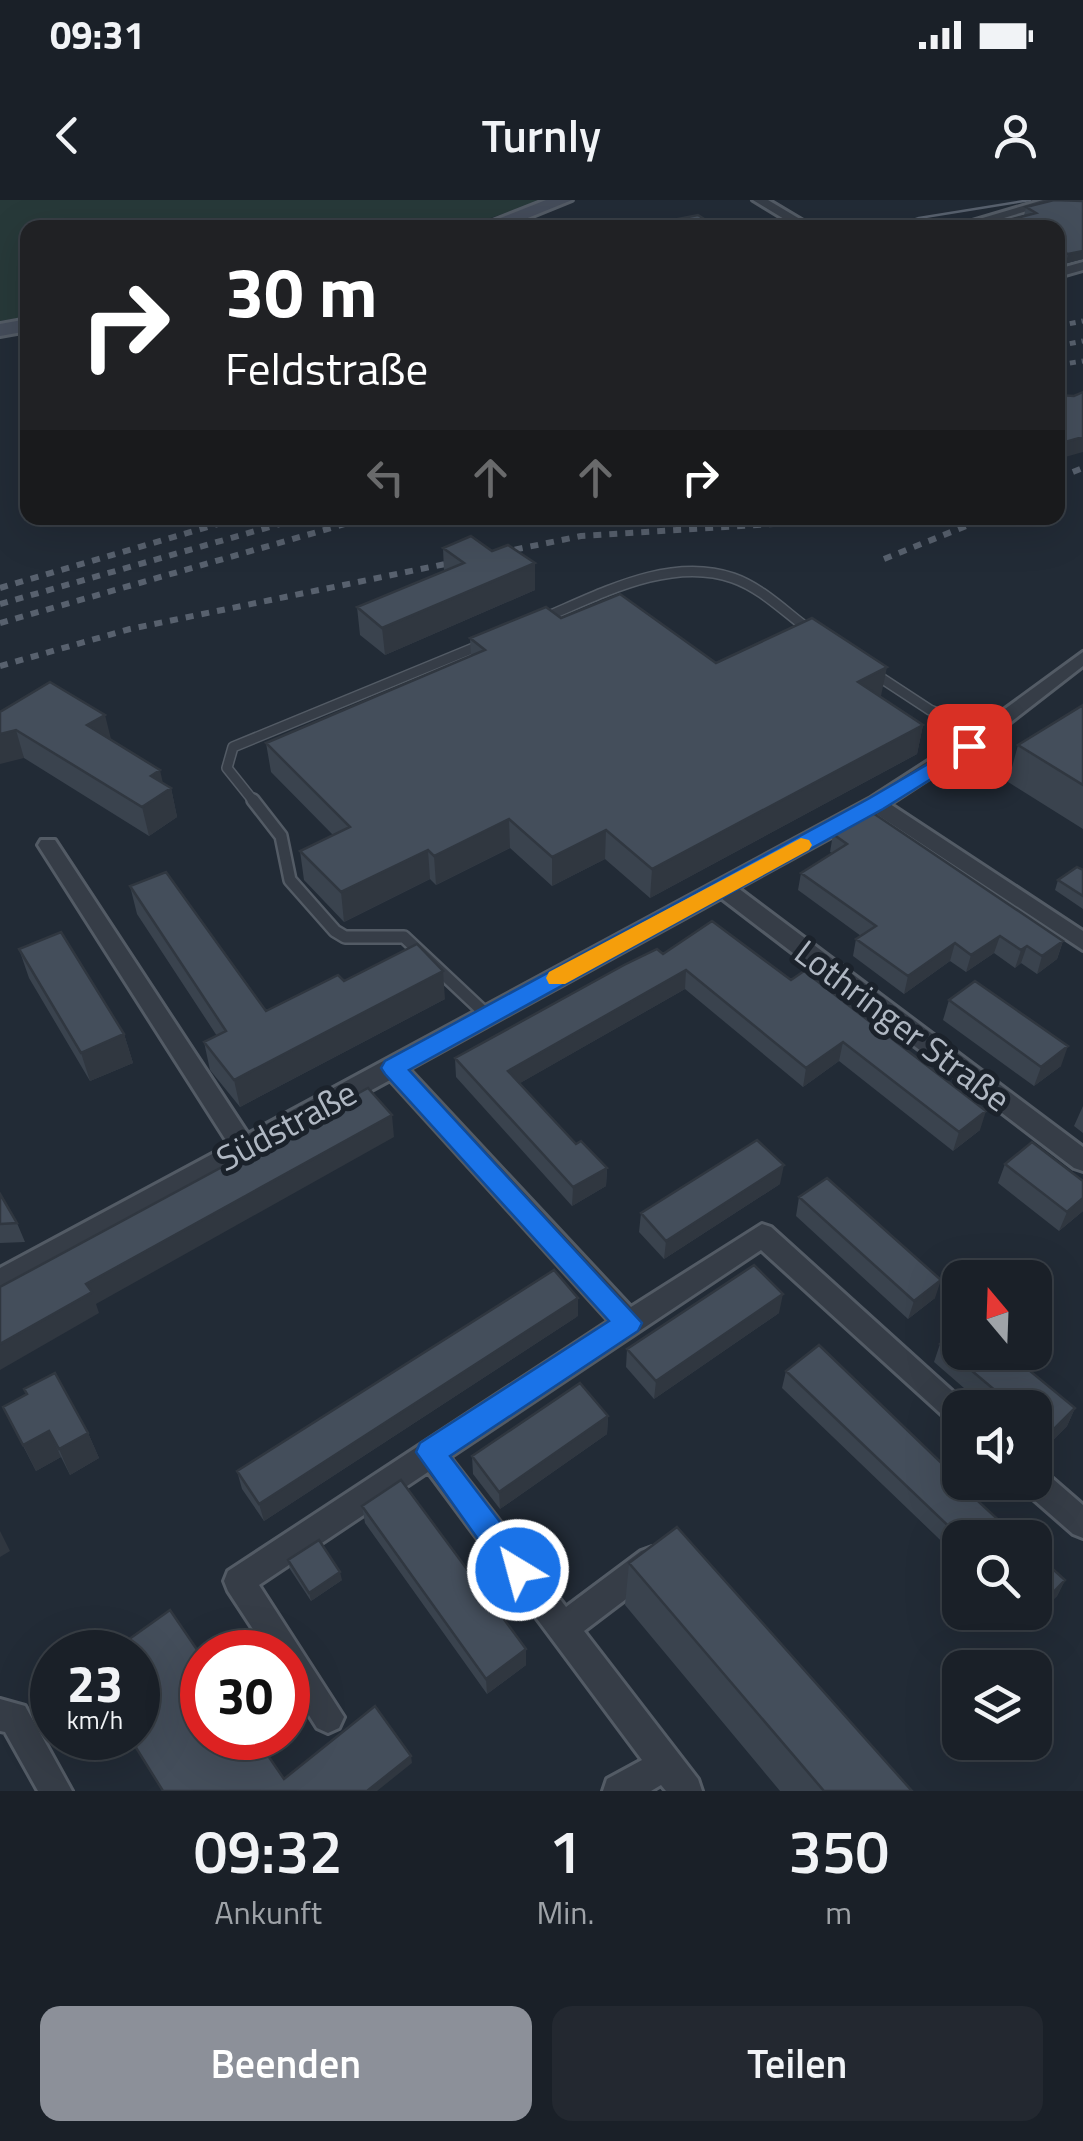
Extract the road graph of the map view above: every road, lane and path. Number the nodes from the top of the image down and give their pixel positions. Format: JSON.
{"nodes":[{"id":1,"x":563,"y":200,"type":"edge"},
{"id":2,"x":759,"y":200,"type":"edge"},
{"id":3,"x":1057,"y":200,"type":"edge"},
{"id":4,"x":507,"y":220,"type":"edge"},
{"id":5,"x":795,"y":220,"type":"edge"},
{"id":6,"x":984,"y":220,"type":"edge"},
{"id":7,"x":541,"y":620,"type":"edge"},
{"id":8,"x":487,"y":642,"type":"edge"},
{"id":9,"x":827,"y":642,"type":"edge"},
{"id":10,"x":1083,"y":657,"type":"edge"},
{"id":11,"x":858,"y":662,"type":"edge"},
{"id":12,"x":989,"y":732,"type":"junction"},
{"id":13,"x":876,"y":804,"type":"junction"},
{"id":14,"x":48,"y":844,"type":"dead end"},
{"id":15,"x":723,"y":888,"type":"junction"},
{"id":16,"x":1083,"y":942,"type":"edge"},
{"id":17,"x":488,"y":1016,"type":"junction"},
{"id":18,"x":393,"y":1068,"type":"junction"},
{"id":19,"x":244,"y":1148,"type":"junction"},
{"id":20,"x":1083,"y":1162,"type":"edge"},
{"id":21,"x":0,"y":1281,"type":"edge"},
{"id":22,"x":628,"y":1323,"type":"junction"},
{"id":23,"x":942,"y":1397,"type":"edge"},
{"id":24,"x":430,"y":1452,"type":"junction"},
{"id":25,"x":1052,"y":1497,"type":"edge"},
{"id":26,"x":1083,"y":1524,"type":"edge"},
{"id":27,"x":676,"y":1547,"type":"edge"},
{"id":28,"x":562,"y":1628,"type":"junction"},
{"id":29,"x":271,"y":1630,"type":"edge"},
{"id":30,"x":310,"y":1689,"type":"edge"},
{"id":31,"x":0,"y":1714,"type":"edge"},
{"id":32,"x":328,"y":1717,"type":"dead end"},
{"id":33,"x":666,"y":1764,"type":"junction"},
{"id":34,"x":56,"y":1791,"type":"edge"},
{"id":35,"x":620,"y":1791,"type":"edge"},
{"id":36,"x":686,"y":1791,"type":"edge"}],
"edges":[{"from":1,"to":4,"type":"street"},
{"from":2,"to":5,"type":"street"},
{"from":3,"to":6,"type":"street"},
{"from":7,"to":9,"type":"lane"},
{"from":8,"to":17,"type":"lane"},
{"from":10,"to":12,"type":"street","name":"Südstraße"},
{"from":11,"to":12,"type":"lane"},
{"from":12,"to":13,"type":"street","name":"Südstraße"},
{"from":13,"to":15,"type":"street","name":"Südstraße"},
{"from":13,"to":16,"type":"street"},
{"from":14,"to":19,"type":"street"},
{"from":15,"to":17,"type":"street","name":"Südstraße"},
{"from":15,"to":20,"type":"street","name":"Lothringer Straße"},
{"from":17,"to":18,"type":"street","name":"Südstraße"},
{"from":18,"to":19,"type":"street","name":"Südstraße"},
{"from":18,"to":22,"type":"street"},
{"from":19,"to":21,"type":"street","name":"Südstraße"},
{"from":22,"to":23,"type":"street"},
{"from":22,"to":24,"type":"street"},
{"from":24,"to":28,"type":"street"},
{"from":24,"to":29,"type":"street"},
{"from":25,"to":26,"type":"street"},
{"from":27,"to":28,"type":"street"},
{"from":28,"to":33,"type":"street"},
{"from":30,"to":32,"type":"street"},
{"from":31,"to":34,"type":"street"},
{"from":33,"to":35,"type":"street"},
{"from":33,"to":36,"type":"street"}]}
